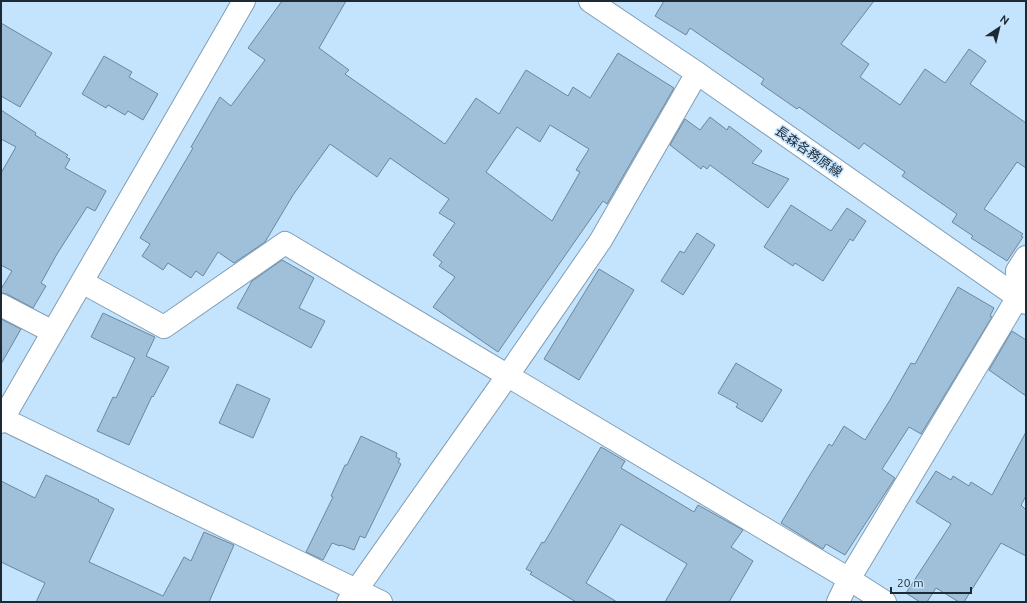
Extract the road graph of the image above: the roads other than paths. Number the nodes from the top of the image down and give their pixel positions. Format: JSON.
{"nodes":[{"id":1,"x":244,"y":1,"type":"edge"},
{"id":2,"x":590,"y":1,"type":"edge"},
{"id":3,"x":697,"y":74,"type":"junction"},
{"id":4,"x":1026,"y":257,"type":"edge"},
{"id":5,"x":82,"y":282,"type":"junction"},
{"id":6,"x":1022,"y":300,"type":"edge"},
{"id":7,"x":1,"y":305,"type":"edge"},
{"id":8,"x":53,"y":332,"type":"junction"},
{"id":9,"x":508,"y":376,"type":"junction"},
{"id":10,"x":2,"y":421,"type":"edge"},
{"id":11,"x":849,"y":579,"type":"junction"},
{"id":12,"x":352,"y":596,"type":"edge"},
{"id":13,"x":381,"y":602,"type":"edge"},
{"id":14,"x":838,"y":602,"type":"edge"},
{"id":15,"x":886,"y":602,"type":"edge"}],
"edges":[{"from":1,"to":5,"type":"street"},
{"from":2,"to":3,"type":"street","name":"長森各務原線"},
{"from":3,"to":6,"type":"street","name":"長森各務原線"},
{"from":3,"to":9,"type":"street"},
{"from":4,"to":6,"type":"street"},
{"from":5,"to":8,"type":"street"},
{"from":5,"to":9,"type":"street"},
{"from":6,"to":11,"type":"street"},
{"from":7,"to":8,"type":"street"},
{"from":8,"to":10,"type":"street"},
{"from":9,"to":11,"type":"street"},
{"from":9,"to":12,"type":"street"},
{"from":10,"to":12,"type":"street"},
{"from":11,"to":14,"type":"street"},
{"from":11,"to":15,"type":"street"},
{"from":12,"to":13,"type":"street"}]}
